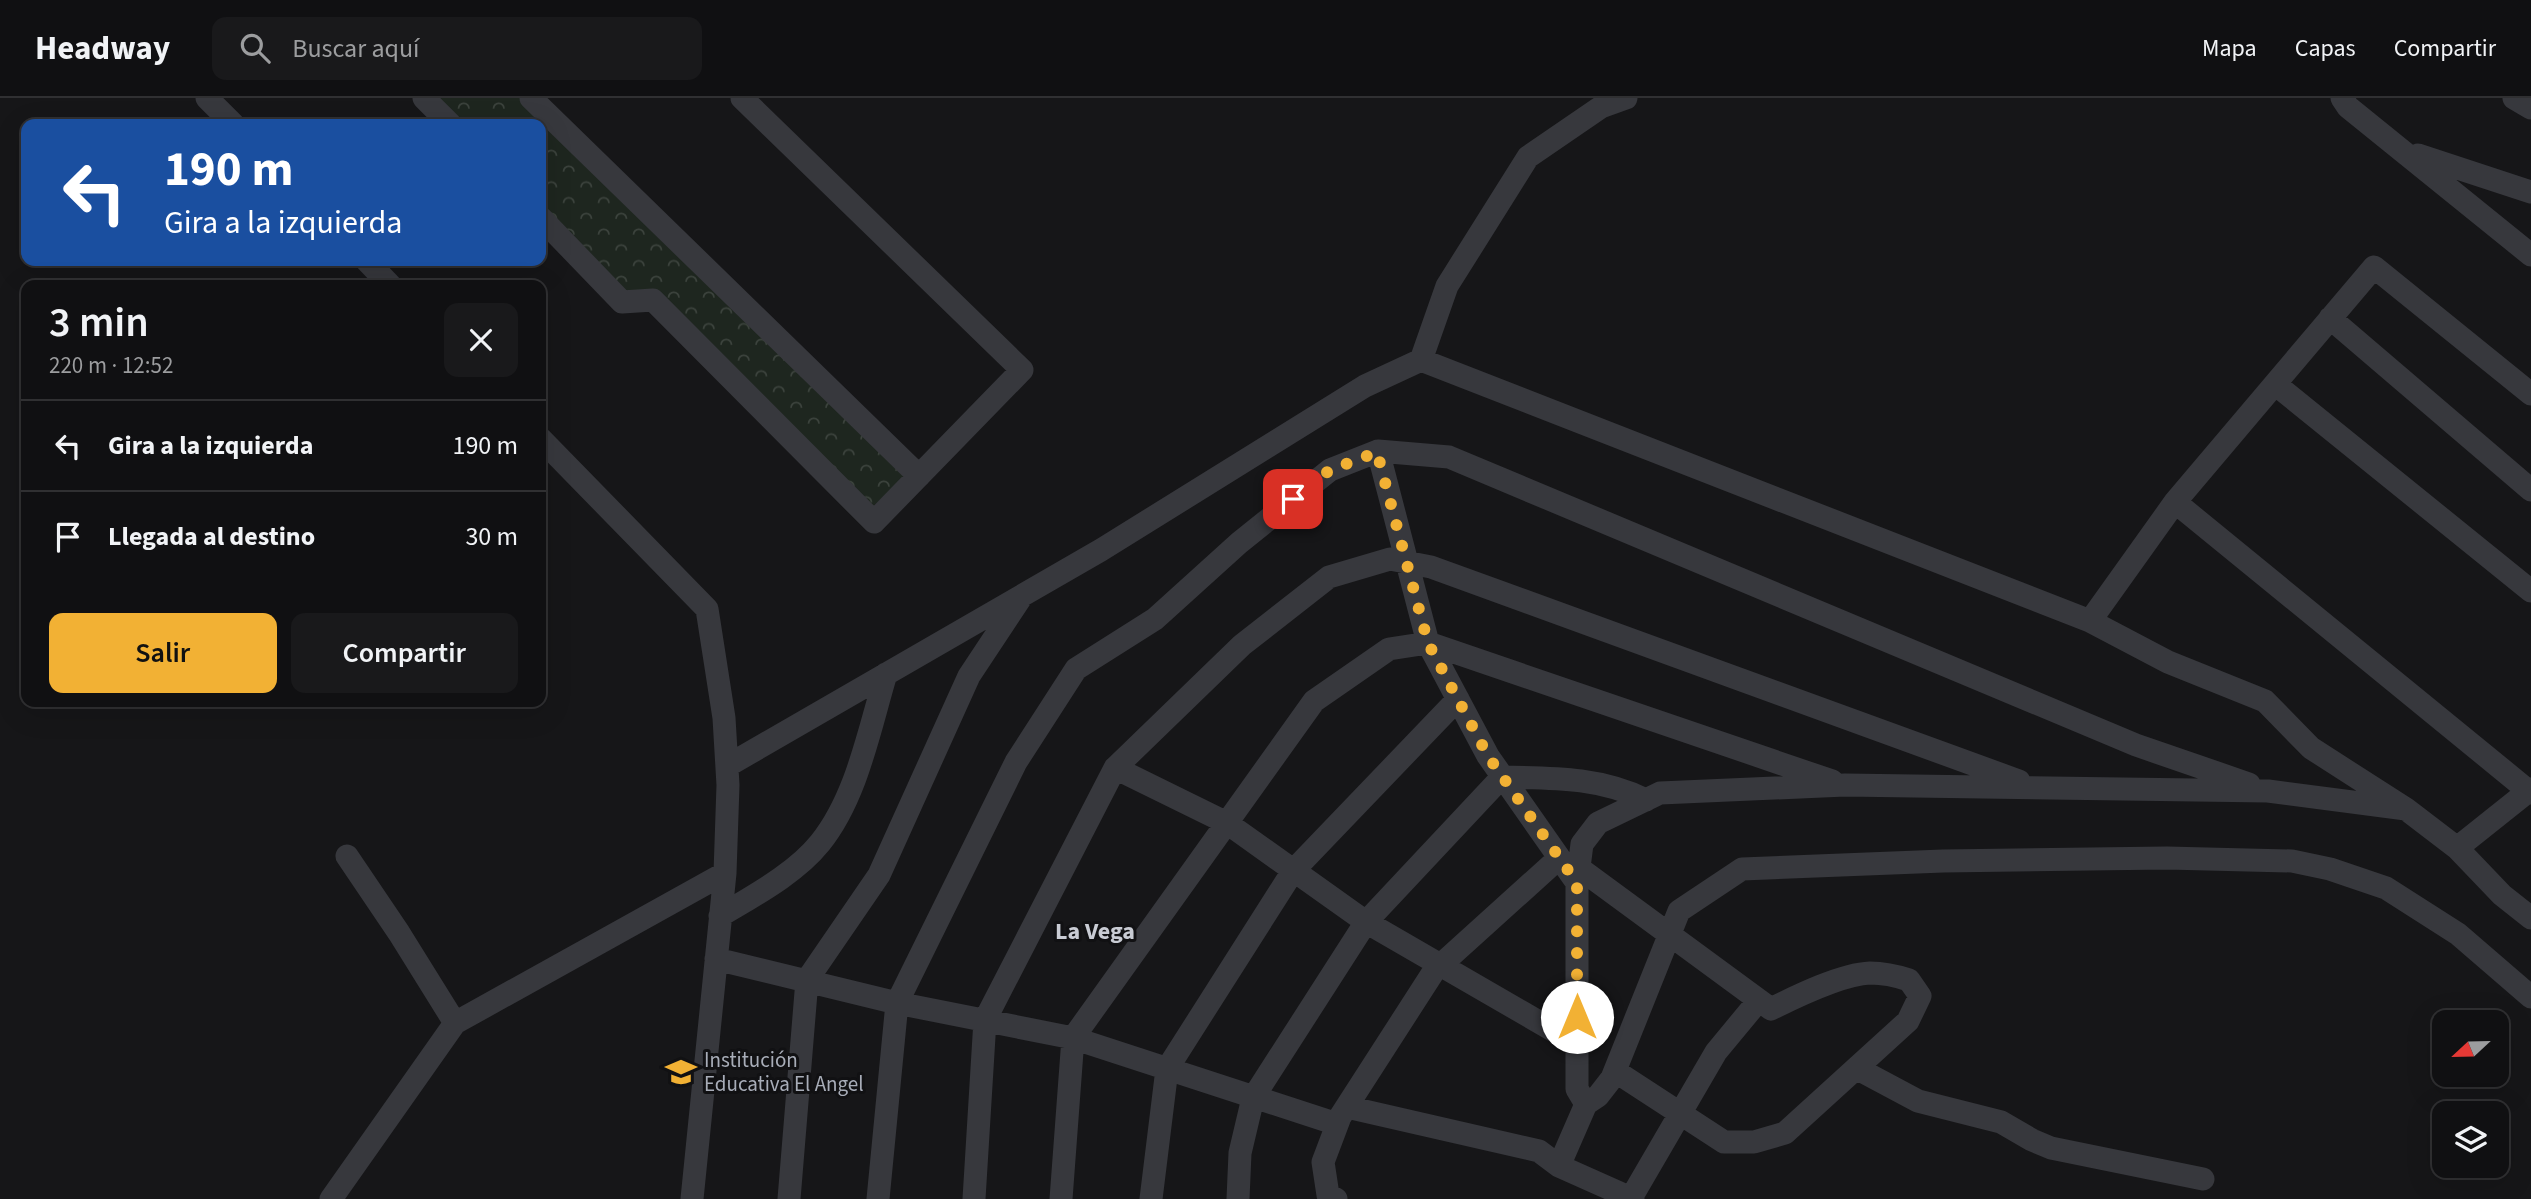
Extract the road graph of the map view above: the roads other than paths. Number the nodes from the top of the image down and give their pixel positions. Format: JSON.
{"nodes":[{"id":1,"x":207,"y":98,"type":"edge"},
{"id":2,"x":424,"y":98,"type":"edge"},
{"id":3,"x":531,"y":98,"type":"edge"},
{"id":4,"x":742,"y":98,"type":"edge"},
{"id":5,"x":1626,"y":98,"type":"edge"},
{"id":6,"x":2342,"y":98,"type":"edge"},
{"id":7,"x":2514,"y":98,"type":"edge"},
{"id":8,"x":2531,"y":108,"type":"edge"},
{"id":9,"x":228,"y":119,"type":"edge"},
{"id":10,"x":445,"y":119,"type":"edge"},
{"id":11,"x":2402,"y":149,"type":"junction"},
{"id":12,"x":2531,"y":192,"type":"edge"},
{"id":13,"x":546,"y":223,"type":"edge"},
{"id":14,"x":2531,"y":255,"type":"edge"},
{"id":15,"x":371,"y":266,"type":"edge"},
{"id":16,"x":385,"y":280,"type":"edge"},
{"id":17,"x":2330,"y":318,"type":"junction"},
{"id":18,"x":1421,"y":360,"type":"junction"},
{"id":19,"x":2275,"y":384,"type":"junction"},
{"id":20,"x":2531,"y":394,"type":"edge"},
{"id":21,"x":546,"y":444,"type":"edge"},
{"id":22,"x":1377,"y":452,"type":"junction"},
{"id":23,"x":919,"y":475,"type":"junction"},
{"id":24,"x":2531,"y":491,"type":"edge"},
{"id":25,"x":2175,"y":502,"type":"junction"},
{"id":26,"x":1405,"y":562,"type":"junction"},
{"id":27,"x":2531,"y":591,"type":"edge"},
{"id":28,"x":1024,"y":594,"type":"junction"},
{"id":29,"x":2090,"y":621,"type":"junction"},
{"id":30,"x":1428,"y":643,"type":"junction"},
{"id":31,"x":886,"y":674,"type":"junction"},
{"id":32,"x":1458,"y":699,"type":"junction"},
{"id":33,"x":727,"y":766,"type":"junction"},
{"id":34,"x":1115,"y":768,"type":"junction"},
{"id":35,"x":1502,"y":777,"type":"junction"},
{"id":36,"x":1845,"y":785,"type":"junction"},
{"id":37,"x":2035,"y":787,"type":"junction"},
{"id":38,"x":2269,"y":791,"type":"junction"},
{"id":39,"x":2530,"y":791,"type":"edge"},
{"id":40,"x":1646,"y":800,"type":"junction"},
{"id":41,"x":2406,"y":809,"type":"junction"},
{"id":42,"x":1227,"y":823,"type":"junction"},
{"id":43,"x":2457,"y":848,"type":"junction"},
{"id":44,"x":347,"y":856,"type":"dead end"},
{"id":45,"x":1572,"y":870,"type":"junction"},
{"id":46,"x":1293,"y":871,"type":"junction"},
{"id":47,"x":725,"y":873,"type":"junction"},
{"id":48,"x":720,"y":916,"type":"junction"},
{"id":49,"x":2531,"y":918,"type":"edge"},
{"id":50,"x":1366,"y":922,"type":"junction"},
{"id":51,"x":1669,"y":935,"type":"junction"},
{"id":52,"x":716,"y":958,"type":"junction"},
{"id":53,"x":1441,"y":965,"type":"junction"},
{"id":54,"x":807,"y":980,"type":"junction"},
{"id":55,"x":2531,"y":997,"type":"edge"},
{"id":56,"x":1759,"y":1000,"type":"junction"},
{"id":57,"x":897,"y":1003,"type":"junction"},
{"id":58,"x":985,"y":1020,"type":"junction"},
{"id":59,"x":455,"y":1023,"type":"junction"},
{"id":60,"x":1073,"y":1038,"type":"junction"},
{"id":61,"x":1577,"y":1044,"type":"junction"},
{"id":62,"x":1167,"y":1069,"type":"junction"},
{"id":63,"x":1858,"y":1069,"type":"junction"},
{"id":64,"x":1615,"y":1071,"type":"junction"},
{"id":65,"x":1253,"y":1098,"type":"junction"},
{"id":66,"x":1586,"y":1104,"type":"junction"},
{"id":67,"x":1678,"y":1114,"type":"junction"},
{"id":68,"x":1342,"y":1115,"type":"junction"},
{"id":69,"x":1559,"y":1166,"type":"junction"},
{"id":70,"x":2203,"y":1179,"type":"dead end"},
{"id":71,"x":1632,"y":1198,"type":"edge"},
{"id":72,"x":331,"y":1199,"type":"edge"},
{"id":73,"x":692,"y":1199,"type":"edge"},
{"id":74,"x":789,"y":1199,"type":"edge"},
{"id":75,"x":878,"y":1199,"type":"edge"},
{"id":76,"x":974,"y":1199,"type":"edge"},
{"id":77,"x":1061,"y":1199,"type":"edge"},
{"id":78,"x":1151,"y":1199,"type":"edge"},
{"id":79,"x":1238,"y":1199,"type":"edge"},
{"id":80,"x":1336,"y":1199,"type":"edge"}],
"edges":[{"from":1,"to":9,"type":"street"},
{"from":2,"to":10,"type":"street"},
{"from":3,"to":23,"type":"street"},
{"from":4,"to":23,"type":"street"},
{"from":5,"to":18,"type":"street"},
{"from":6,"to":11,"type":"street"},
{"from":7,"to":8,"type":"street"},
{"from":11,"to":12,"type":"street"},
{"from":11,"to":14,"type":"street"},
{"from":13,"to":23,"type":"street"},
{"from":15,"to":16,"type":"street"},
{"from":17,"to":19,"type":"street"},
{"from":17,"to":20,"type":"street"},
{"from":17,"to":24,"type":"street"},
{"from":18,"to":28,"type":"street"},
{"from":18,"to":29,"type":"street"},
{"from":19,"to":25,"type":"street"},
{"from":19,"to":27,"type":"street"},
{"from":21,"to":33,"type":"street"},
{"from":22,"to":26,"type":"street"},
{"from":22,"to":38,"type":"street"},
{"from":22,"to":57,"type":"street"},
{"from":25,"to":29,"type":"street"},
{"from":25,"to":39,"type":"street"},
{"from":26,"to":30,"type":"street"},
{"from":26,"to":34,"type":"street"},
{"from":26,"to":37,"type":"street"},
{"from":28,"to":31,"type":"street"},
{"from":28,"to":54,"type":"street"},
{"from":29,"to":41,"type":"street"},
{"from":30,"to":32,"type":"street"},
{"from":30,"to":36,"type":"street"},
{"from":30,"to":42,"type":"street"},
{"from":31,"to":33,"type":"street"},
{"from":31,"to":48,"type":"street"},
{"from":32,"to":35,"type":"street"},
{"from":32,"to":46,"type":"street"},
{"from":33,"to":47,"type":"street"},
{"from":34,"to":42,"type":"street"},
{"from":34,"to":58,"type":"street"},
{"from":35,"to":40,"type":"street"},
{"from":35,"to":45,"type":"street"},
{"from":35,"to":50,"type":"street"},
{"from":36,"to":37,"type":"street"},
{"from":36,"to":40,"type":"street"},
{"from":37,"to":38,"type":"street"},
{"from":38,"to":41,"type":"street"},
{"from":39,"to":43,"type":"street"},
{"from":40,"to":45,"type":"street"},
{"from":41,"to":43,"type":"street"},
{"from":42,"to":46,"type":"street"},
{"from":42,"to":60,"type":"street"},
{"from":43,"to":49,"type":"street"},
{"from":44,"to":59,"type":"street"},
{"from":45,"to":51,"type":"street"},
{"from":45,"to":53,"type":"street"},
{"from":45,"to":61,"type":"street"},
{"from":46,"to":50,"type":"street"},
{"from":46,"to":62,"type":"street"},
{"from":47,"to":48,"type":"street"},
{"from":47,"to":59,"type":"street"},
{"from":48,"to":52,"type":"street"},
{"from":50,"to":53,"type":"street"},
{"from":50,"to":65,"type":"street"},
{"from":51,"to":55,"type":"street"},
{"from":51,"to":56,"type":"street"},
{"from":51,"to":64,"type":"street"},
{"from":52,"to":54,"type":"street"},
{"from":52,"to":73,"type":"street"},
{"from":53,"to":61,"type":"street"},
{"from":53,"to":68,"type":"street"},
{"from":54,"to":57,"type":"street"},
{"from":54,"to":74,"type":"street"},
{"from":56,"to":63,"type":"street"},
{"from":56,"to":67,"type":"street"},
{"from":57,"to":58,"type":"street"},
{"from":57,"to":75,"type":"street"},
{"from":58,"to":60,"type":"street"},
{"from":58,"to":76,"type":"street"},
{"from":59,"to":72,"type":"street"},
{"from":60,"to":62,"type":"street"},
{"from":60,"to":77,"type":"street"},
{"from":61,"to":66,"type":"street"},
{"from":62,"to":65,"type":"street"},
{"from":62,"to":78,"type":"street"},
{"from":63,"to":67,"type":"street"},
{"from":63,"to":70,"type":"street"},
{"from":64,"to":66,"type":"street"},
{"from":64,"to":67,"type":"street"},
{"from":65,"to":68,"type":"street"},
{"from":65,"to":79,"type":"street"},
{"from":66,"to":69,"type":"street"},
{"from":67,"to":71,"type":"street"},
{"from":68,"to":69,"type":"street"},
{"from":68,"to":80,"type":"street"},
{"from":69,"to":71,"type":"street"}]}
